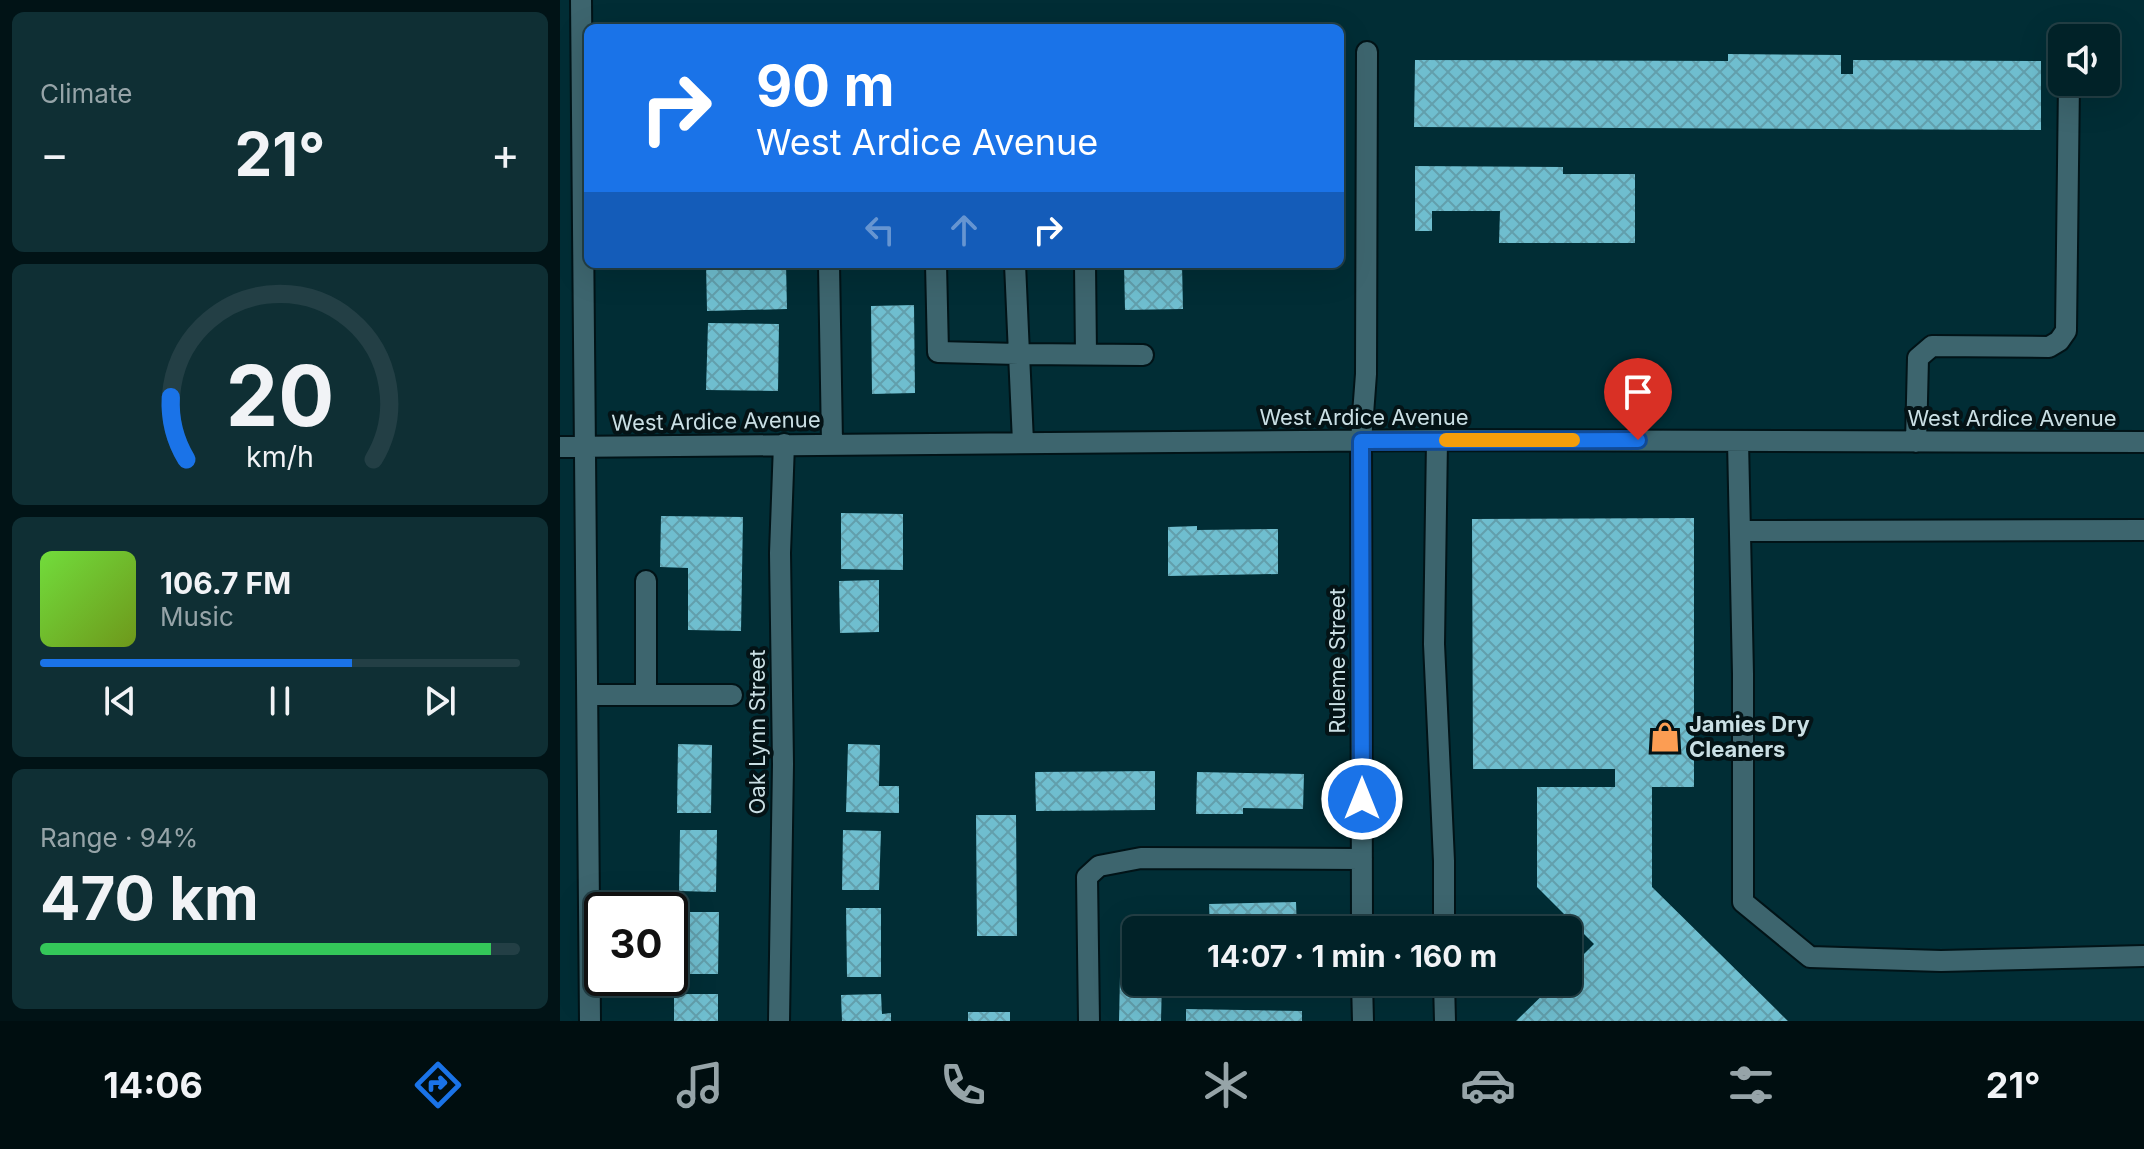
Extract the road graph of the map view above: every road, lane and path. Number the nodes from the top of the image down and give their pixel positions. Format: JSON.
{"nodes":[{"id":1,"x":581,"y":0,"type":"edge"},
{"id":2,"x":1367,"y":52,"type":"dead end"},
{"id":3,"x":2069,"y":96,"type":"edge"},
{"id":4,"x":584,"y":130,"type":"edge"},
{"id":5,"x":585,"y":268,"type":"edge"},
{"id":6,"x":829,"y":268,"type":"edge"},
{"id":7,"x":936,"y":268,"type":"edge"},
{"id":8,"x":1015,"y":268,"type":"edge"},
{"id":9,"x":1085,"y":268,"type":"edge"},
{"id":10,"x":1019,"y":354,"type":"junction"},
{"id":11,"x":1086,"y":354,"type":"junction"},
{"id":12,"x":1143,"y":355,"type":"dead end"},
{"id":13,"x":1437,"y":440,"type":"junction"},
{"id":14,"x":1361,"y":441,"type":"junction"},
{"id":15,"x":1738,"y":441,"type":"junction"},
{"id":16,"x":1023,"y":442,"type":"junction"},
{"id":17,"x":1916,"y":442,"type":"junction"},
{"id":18,"x":2144,"y":442,"type":"edge"},
{"id":19,"x":832,"y":443,"type":"junction"},
{"id":20,"x":784,"y":444,"type":"junction"},
{"id":21,"x":584,"y":446,"type":"junction"},
{"id":22,"x":560,"y":447,"type":"edge"},
{"id":23,"x":2144,"y":530,"type":"edge"},
{"id":24,"x":1740,"y":531,"type":"junction"},
{"id":25,"x":646,"y":581,"type":"dead end"},
{"id":26,"x":588,"y":695,"type":"junction"},
{"id":27,"x":646,"y":695,"type":"junction"},
{"id":28,"x":732,"y":695,"type":"dead end"},
{"id":29,"x":1362,"y":859,"type":"junction"},
{"id":30,"x":1362,"y":916,"type":"edge"},
{"id":31,"x":1444,"y":916,"type":"edge"},
{"id":32,"x":2144,"y":956,"type":"edge"},
{"id":33,"x":1362,"y":996,"type":"edge"},
{"id":34,"x":1444,"y":996,"type":"edge"},
{"id":35,"x":590,"y":1021,"type":"edge"},
{"id":36,"x":779,"y":1021,"type":"edge"},
{"id":37,"x":1089,"y":1021,"type":"edge"},
{"id":38,"x":1363,"y":1021,"type":"edge"},
{"id":39,"x":1445,"y":1021,"type":"edge"}],
"edges":[{"from":1,"to":4,"type":"street"},
{"from":2,"to":14,"type":"street","name":"Ruleme Street"},
{"from":3,"to":17,"type":"street"},
{"from":5,"to":21,"type":"street"},
{"from":6,"to":19,"type":"street"},
{"from":7,"to":10,"type":"street"},
{"from":8,"to":10,"type":"street"},
{"from":9,"to":11,"type":"street"},
{"from":10,"to":11,"type":"street"},
{"from":10,"to":16,"type":"street"},
{"from":11,"to":12,"type":"street"},
{"from":13,"to":14,"type":"street","name":"West Ardice Avenue"},
{"from":13,"to":15,"type":"street","name":"West Ardice Avenue"},
{"from":13,"to":31,"type":"street"},
{"from":14,"to":16,"type":"street","name":"West Ardice Avenue"},
{"from":14,"to":29,"type":"street","name":"Ruleme Street"},
{"from":15,"to":17,"type":"street","name":"West Ardice Avenue"},
{"from":15,"to":24,"type":"street"},
{"from":16,"to":19,"type":"street","name":"West Ardice Avenue"},
{"from":17,"to":18,"type":"street","name":"West Ardice Avenue"},
{"from":19,"to":20,"type":"street","name":"West Ardice Avenue"},
{"from":20,"to":21,"type":"street","name":"West Ardice Avenue"},
{"from":20,"to":36,"type":"street","name":"Oak Lynn Street"},
{"from":21,"to":22,"type":"street","name":"West Ardice Avenue"},
{"from":21,"to":26,"type":"street"},
{"from":23,"to":24,"type":"street"},
{"from":24,"to":32,"type":"street"},
{"from":25,"to":27,"type":"street"},
{"from":26,"to":27,"type":"street"},
{"from":26,"to":35,"type":"street"},
{"from":27,"to":28,"type":"street"},
{"from":29,"to":30,"type":"street","name":"Ruleme Street"},
{"from":29,"to":37,"type":"street"},
{"from":33,"to":38,"type":"street"},
{"from":34,"to":39,"type":"street"}]}
